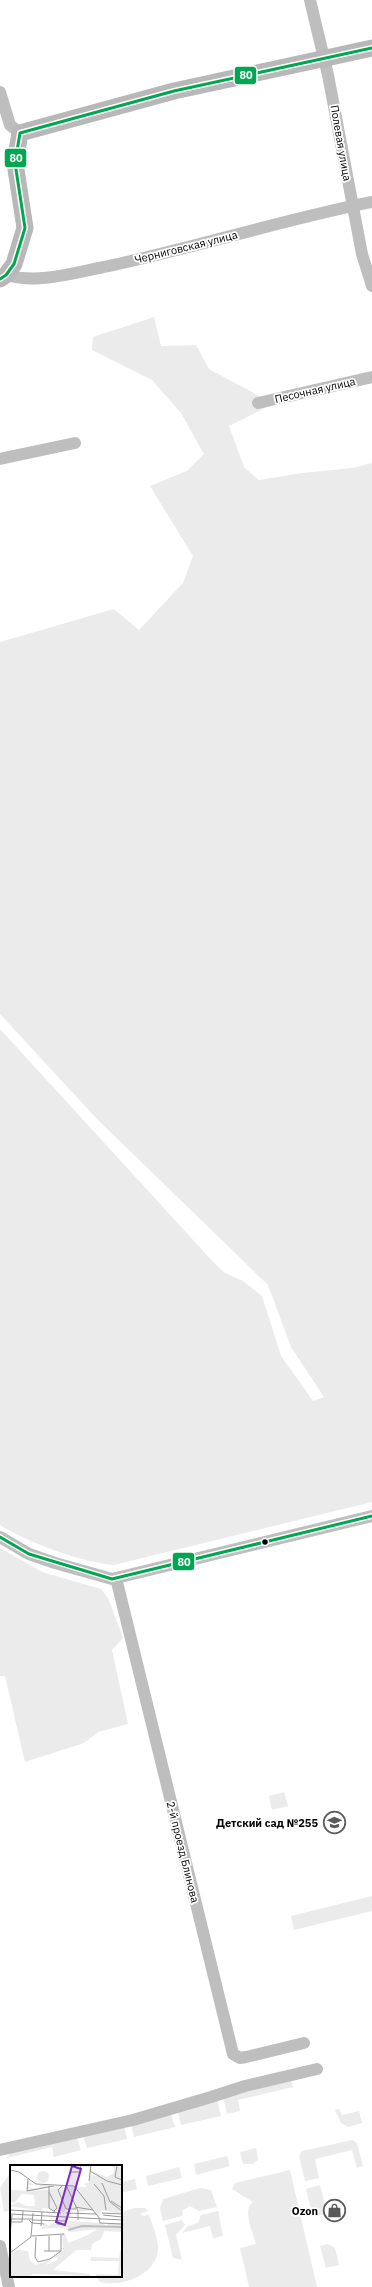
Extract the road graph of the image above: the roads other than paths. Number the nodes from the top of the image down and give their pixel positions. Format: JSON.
{"nodes":[{"id":1,"x":310,"y":0,"type":"edge"},
{"id":2,"x":372,"y":48,"type":"edge"},
{"id":3,"x":323,"y":60,"type":"junction"},
{"id":4,"x":0,"y":92,"type":"edge"},
{"id":5,"x":20,"y":133,"type":"junction"},
{"id":6,"x":372,"y":202,"type":"edge"},
{"id":7,"x":352,"y":206,"type":"junction"},
{"id":8,"x":3,"y":277,"type":"edge"},
{"id":9,"x":372,"y":286,"type":"edge"},
{"id":10,"x":372,"y":377,"type":"edge"},
{"id":11,"x":258,"y":403,"type":"dead end"},
{"id":12,"x":75,"y":443,"type":"dead end"},
{"id":13,"x":0,"y":459,"type":"edge"},
{"id":14,"x":372,"y":1516,"type":"edge"},
{"id":15,"x":0,"y":1537,"type":"edge"},
{"id":16,"x":116,"y":1578,"type":"junction"},
{"id":17,"x":304,"y":2043,"type":"dead end"},
{"id":18,"x":317,"y":2068,"type":"dead end"},
{"id":19,"x":0,"y":2150,"type":"edge"},
{"id":20,"x":0,"y":2246,"type":"edge"},
{"id":21,"x":9,"y":2287,"type":"edge"}],
"edges":[{"from":1,"to":3,"type":"street","name":"Полевая улица"},
{"from":2,"to":3,"type":"street"},
{"from":3,"to":5,"type":"street"},
{"from":3,"to":7,"type":"street","name":"Полевая улица"},
{"from":4,"to":5,"type":"street"},
{"from":5,"to":8,"type":"street"},
{"from":6,"to":7,"type":"street","name":"Черниговская улица"},
{"from":7,"to":8,"type":"street","name":"Черниговская улица"},
{"from":7,"to":9,"type":"street","name":"Полевая улица"},
{"from":10,"to":11,"type":"street","name":"Песочная улица"},
{"from":12,"to":13,"type":"street"},
{"from":14,"to":16,"type":"street"},
{"from":15,"to":16,"type":"street"},
{"from":16,"to":17,"type":"street","name":"2-й проезд Блинова"},
{"from":18,"to":19,"type":"street"},
{"from":20,"to":21,"type":"street"}]}
